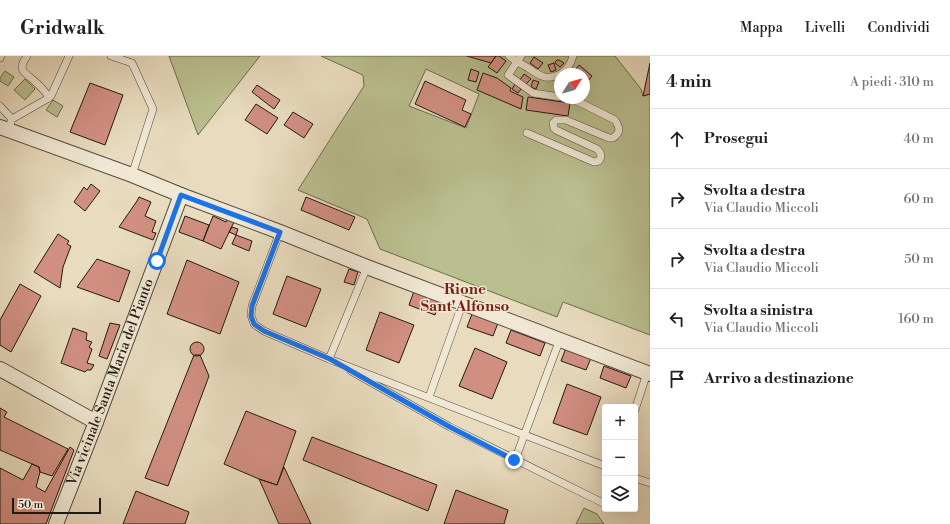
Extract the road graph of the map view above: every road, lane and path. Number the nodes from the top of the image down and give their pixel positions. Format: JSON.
{"nodes":[{"id":1,"x":26,"y":56,"type":"edge"},
{"id":2,"x":69,"y":56,"type":"edge"},
{"id":3,"x":111,"y":56,"type":"edge"},
{"id":4,"x":509,"y":56,"type":"edge"},
{"id":5,"x":573,"y":56,"type":"edge"},
{"id":6,"x":519,"y":59,"type":"edge"},
{"id":7,"x":554,"y":96,"type":"edge"},
{"id":8,"x":49,"y":98,"type":"junction"},
{"id":9,"x":583,"y":104,"type":"edge"},
{"id":10,"x":0,"y":106,"type":"edge"},
{"id":11,"x":7,"y":125,"type":"edge"},
{"id":12,"x":526,"y":133,"type":"dead end"},
{"id":13,"x":132,"y":175,"type":"junction"},
{"id":14,"x":181,"y":195,"type":"junction"},
{"id":15,"x":280,"y":232,"type":"junction"},
{"id":16,"x":367,"y":267,"type":"junction"},
{"id":17,"x":463,"y":302,"type":"junction"},
{"id":18,"x":560,"y":340,"type":"junction"},
{"id":19,"x":330,"y":359,"type":"junction"},
{"id":20,"x":0,"y":369,"type":"edge"},
{"id":21,"x":649,"y":373,"type":"edge"},
{"id":22,"x":428,"y":398,"type":"junction"},
{"id":23,"x":637,"y":404,"type":"edge"},
{"id":24,"x":96,"y":422,"type":"junction"},
{"id":25,"x":524,"y":434,"type":"junction"},
{"id":26,"x":514,"y":460,"type":"junction"},
{"id":27,"x":602,"y":465,"type":"edge"},
{"id":28,"x":638,"y":479,"type":"edge"},
{"id":29,"x":650,"y":484,"type":"edge"},
{"id":30,"x":602,"y":503,"type":"edge"},
{"id":31,"x":56,"y":524,"type":"edge"}],
"edges":[{"from":1,"to":8,"type":"lane"},
{"from":2,"to":8,"type":"lane"},
{"from":3,"to":13,"type":"lane"},
{"from":4,"to":6,"type":"lane"},
{"from":5,"to":6,"type":"lane"},
{"from":6,"to":7,"type":"lane"},
{"from":8,"to":11,"type":"lane"},
{"from":9,"to":12,"type":"lane"},
{"from":10,"to":11,"type":"lane"},
{"from":11,"to":13,"type":"street"},
{"from":13,"to":14,"type":"street"},
{"from":14,"to":15,"type":"street"},
{"from":14,"to":24,"type":"street","name":"Via vicinale Santa Maria del Pianto"},
{"from":15,"to":16,"type":"street"},
{"from":15,"to":19,"type":"lane"},
{"from":16,"to":17,"type":"street"},
{"from":16,"to":19,"type":"lane"},
{"from":17,"to":18,"type":"street"},
{"from":17,"to":22,"type":"lane"},
{"from":18,"to":21,"type":"street"},
{"from":18,"to":25,"type":"lane"},
{"from":19,"to":22,"type":"lane"},
{"from":19,"to":26,"type":"lane"},
{"from":20,"to":24,"type":"street"},
{"from":21,"to":23,"type":"lane"},
{"from":22,"to":25,"type":"lane"},
{"from":24,"to":31,"type":"street","name":"Via vicinale Santa Maria del Pianto"},
{"from":25,"to":26,"type":"lane"},
{"from":25,"to":27,"type":"lane"},
{"from":26,"to":30,"type":"lane"},
{"from":28,"to":29,"type":"lane"}]}
